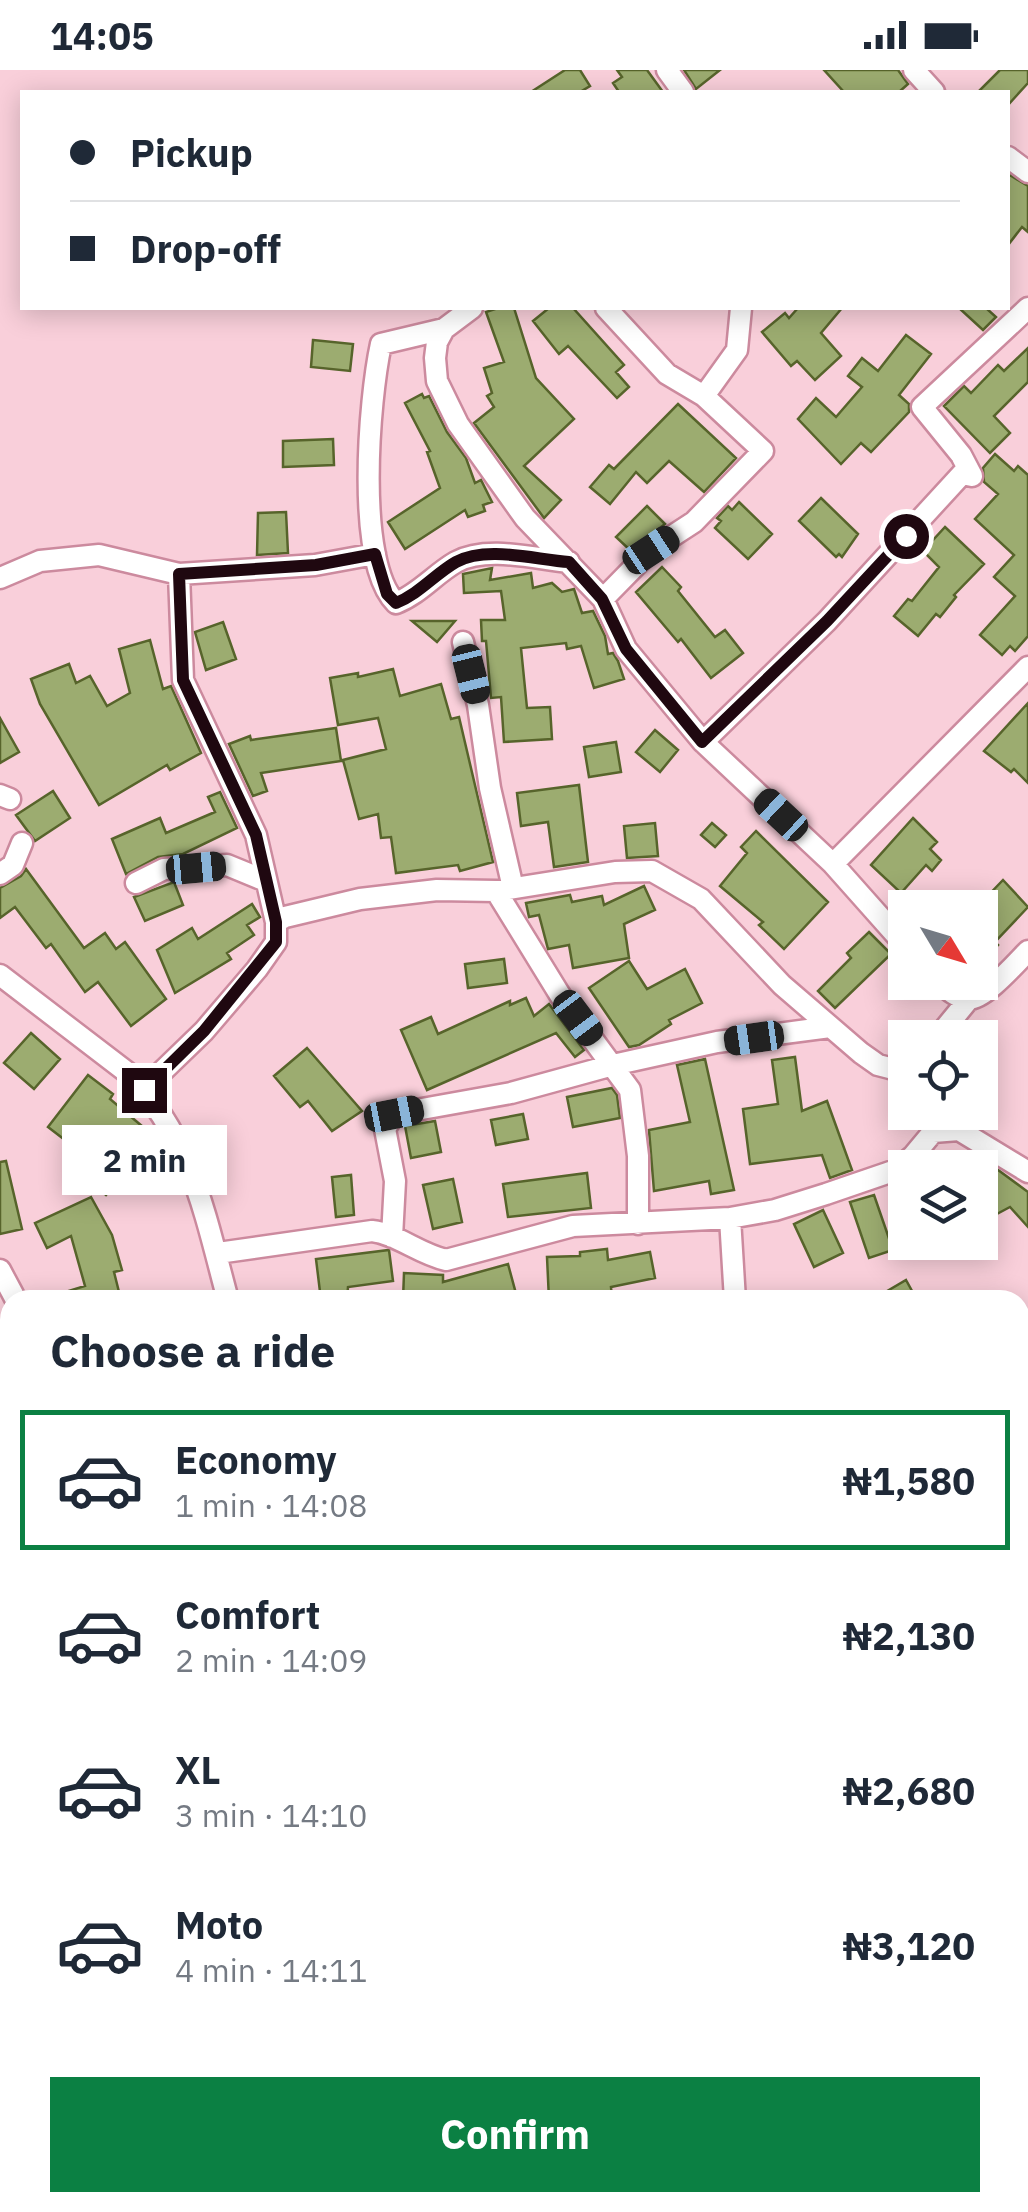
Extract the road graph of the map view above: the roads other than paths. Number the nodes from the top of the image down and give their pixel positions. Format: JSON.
{"nodes":[{"id":1,"x":666,"y":70,"type":"edge"},
{"id":2,"x":914,"y":70,"type":"edge"},
{"id":3,"x":681,"y":90,"type":"edge"},
{"id":4,"x":932,"y":90,"type":"edge"},
{"id":5,"x":1028,"y":308,"type":"edge"},
{"id":6,"x":469,"y":310,"type":"edge"},
{"id":7,"x":608,"y":310,"type":"edge"},
{"id":8,"x":741,"y":310,"type":"edge"},
{"id":9,"x":444,"y":329,"type":"junction"},
{"id":10,"x":704,"y":396,"type":"junction"},
{"id":11,"x":375,"y":554,"type":"junction"},
{"id":12,"x":569,"y":562,"type":"junction"},
{"id":13,"x":179,"y":574,"type":"junction"},
{"id":14,"x":0,"y":578,"type":"edge"},
{"id":15,"x":602,"y":599,"type":"junction"},
{"id":16,"x":463,"y":642,"type":"dead end"},
{"id":17,"x":1028,"y":667,"type":"edge"},
{"id":18,"x":702,"y":742,"type":"junction"},
{"id":19,"x":22,"y":843,"type":"dead end"},
{"id":20,"x":833,"y":864,"type":"junction"},
{"id":21,"x":0,"y":874,"type":"edge"},
{"id":22,"x":266,"y":881,"type":"junction"},
{"id":23,"x":136,"y":883,"type":"dead end"},
{"id":24,"x":505,"y":890,"type":"junction"},
{"id":25,"x":276,"y":922,"type":"junction"},
{"id":26,"x":888,"y":926,"type":"edge"},
{"id":27,"x":1028,"y":951,"type":"edge"},
{"id":28,"x":0,"y":974,"type":"edge"},
{"id":29,"x":998,"y":979,"type":"edge"},
{"id":30,"x":967,"y":1000,"type":"edge"},
{"id":31,"x":951,"y":1020,"type":"edge"},
{"id":32,"x":830,"y":1027,"type":"junction"},
{"id":33,"x":614,"y":1065,"type":"junction"},
{"id":34,"x":888,"y":1068,"type":"edge"},
{"id":35,"x":144,"y":1090,"type":"junction"},
{"id":36,"x":929,"y":1130,"type":"edge"},
{"id":37,"x":959,"y":1130,"type":"edge"},
{"id":38,"x":1028,"y":1172,"type":"edge"},
{"id":39,"x":730,"y":1218,"type":"junction"},
{"id":40,"x":638,"y":1224,"type":"junction"},
{"id":41,"x":392,"y":1237,"type":"junction"},
{"id":42,"x":218,"y":1253,"type":"junction"},
{"id":43,"x":226,"y":1290,"type":"edge"},
{"id":44,"x":734,"y":1290,"type":"edge"}],
"edges":[{"from":1,"to":3,"type":"street"},
{"from":2,"to":4,"type":"street"},
{"from":5,"to":18,"type":"street"},
{"from":6,"to":9,"type":"street"},
{"from":7,"to":10,"type":"street"},
{"from":8,"to":10,"type":"street"},
{"from":9,"to":11,"type":"street"},
{"from":9,"to":12,"type":"street"},
{"from":10,"to":15,"type":"street"},
{"from":11,"to":12,"type":"street"},
{"from":11,"to":13,"type":"street"},
{"from":12,"to":15,"type":"street"},
{"from":13,"to":14,"type":"street"},
{"from":13,"to":22,"type":"street"},
{"from":15,"to":18,"type":"street"},
{"from":16,"to":24,"type":"street"},
{"from":17,"to":20,"type":"street"},
{"from":18,"to":20,"type":"street"},
{"from":19,"to":21,"type":"street"},
{"from":20,"to":26,"type":"street"},
{"from":22,"to":23,"type":"street"},
{"from":22,"to":25,"type":"street"},
{"from":24,"to":25,"type":"street"},
{"from":24,"to":32,"type":"street"},
{"from":24,"to":33,"type":"street"},
{"from":25,"to":35,"type":"street"},
{"from":27,"to":29,"type":"street"},
{"from":28,"to":35,"type":"street"},
{"from":30,"to":31,"type":"street"},
{"from":32,"to":33,"type":"street"},
{"from":32,"to":34,"type":"street"},
{"from":33,"to":40,"type":"street"},
{"from":33,"to":41,"type":"street"},
{"from":35,"to":42,"type":"street"},
{"from":36,"to":39,"type":"street"},
{"from":37,"to":38,"type":"street"},
{"from":39,"to":40,"type":"street"},
{"from":39,"to":44,"type":"street"},
{"from":40,"to":41,"type":"street"},
{"from":41,"to":42,"type":"street"},
{"from":42,"to":43,"type":"street"}]}
